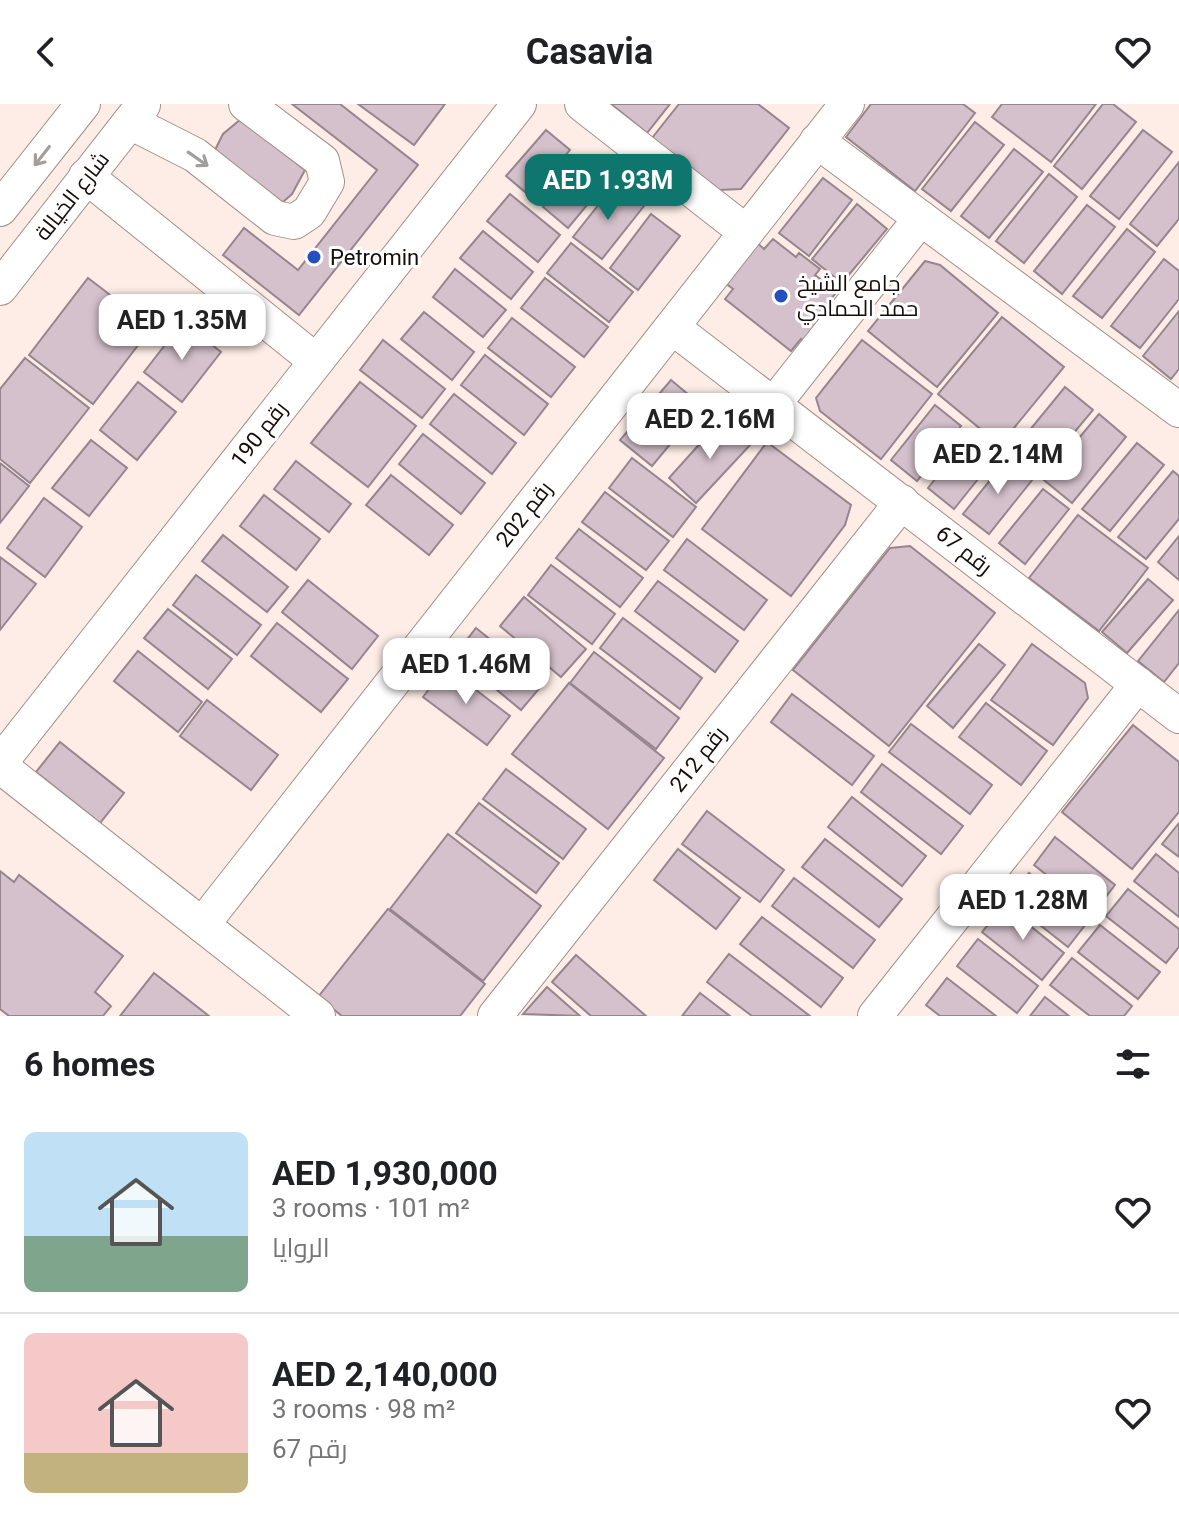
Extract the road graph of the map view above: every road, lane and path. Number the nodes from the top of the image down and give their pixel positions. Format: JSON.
{"nodes":[{"id":1,"x":83,"y":104,"type":"edge"},
{"id":2,"x":246,"y":104,"type":"edge"},
{"id":3,"x":519,"y":104,"type":"edge"},
{"id":4,"x":582,"y":104,"type":"edge"},
{"id":5,"x":847,"y":104,"type":"edge"},
{"id":6,"x":137,"y":113,"type":"edge"},
{"id":7,"x":817,"y":141,"type":"junction"},
{"id":8,"x":86,"y":176,"type":"junction"},
{"id":9,"x":0,"y":209,"type":"edge"},
{"id":10,"x":921,"y":218,"type":"junction"},
{"id":11,"x":746,"y":232,"type":"junction"},
{"id":12,"x":0,"y":288,"type":"edge"},
{"id":13,"x":672,"y":327,"type":"junction"},
{"id":14,"x":316,"y":361,"type":"junction"},
{"id":15,"x":773,"y":405,"type":"junction"},
{"id":16,"x":1179,"y":410,"type":"edge"},
{"id":17,"x":902,"y":502,"type":"junction"},
{"id":18,"x":1138,"y":684,"type":"junction"},
{"id":19,"x":1179,"y":716,"type":"edge"},
{"id":20,"x":0,"y":764,"type":"edge"},
{"id":21,"x":202,"y":925,"type":"junction"},
{"id":22,"x":318,"y":1016,"type":"edge"},
{"id":23,"x":495,"y":1016,"type":"edge"},
{"id":24,"x":875,"y":1016,"type":"edge"}],
"edges":[{"from":1,"to":9,"type":"street","one_way":true},
{"from":6,"to":2,"type":"street","one_way":true},
{"from":3,"to":14,"type":"street","name":"رقم 190"},
{"from":4,"to":11,"type":"street"},
{"from":5,"to":7,"type":"street","name":"رقم 202"},
{"from":6,"to":8,"type":"street","name":"شارع الخيالة"},
{"from":7,"to":10,"type":"street"},
{"from":7,"to":11,"type":"street","name":"رقم 202"},
{"from":8,"to":12,"type":"street","name":"شارع الخيالة"},
{"from":8,"to":14,"type":"street"},
{"from":10,"to":15,"type":"street"},
{"from":10,"to":16,"type":"street"},
{"from":11,"to":13,"type":"street","name":"رقم 202"},
{"from":13,"to":15,"type":"street","name":"رقم 67"},
{"from":13,"to":21,"type":"street","name":"رقم 202"},
{"from":14,"to":20,"type":"street","name":"رقم 190"},
{"from":15,"to":17,"type":"street","name":"رقم 67"},
{"from":17,"to":18,"type":"street","name":"رقم 67"},
{"from":17,"to":23,"type":"street","name":"رقم 212"},
{"from":18,"to":19,"type":"street","name":"رقم 67"},
{"from":18,"to":24,"type":"street"},
{"from":20,"to":21,"type":"street"},
{"from":21,"to":22,"type":"street"}]}
